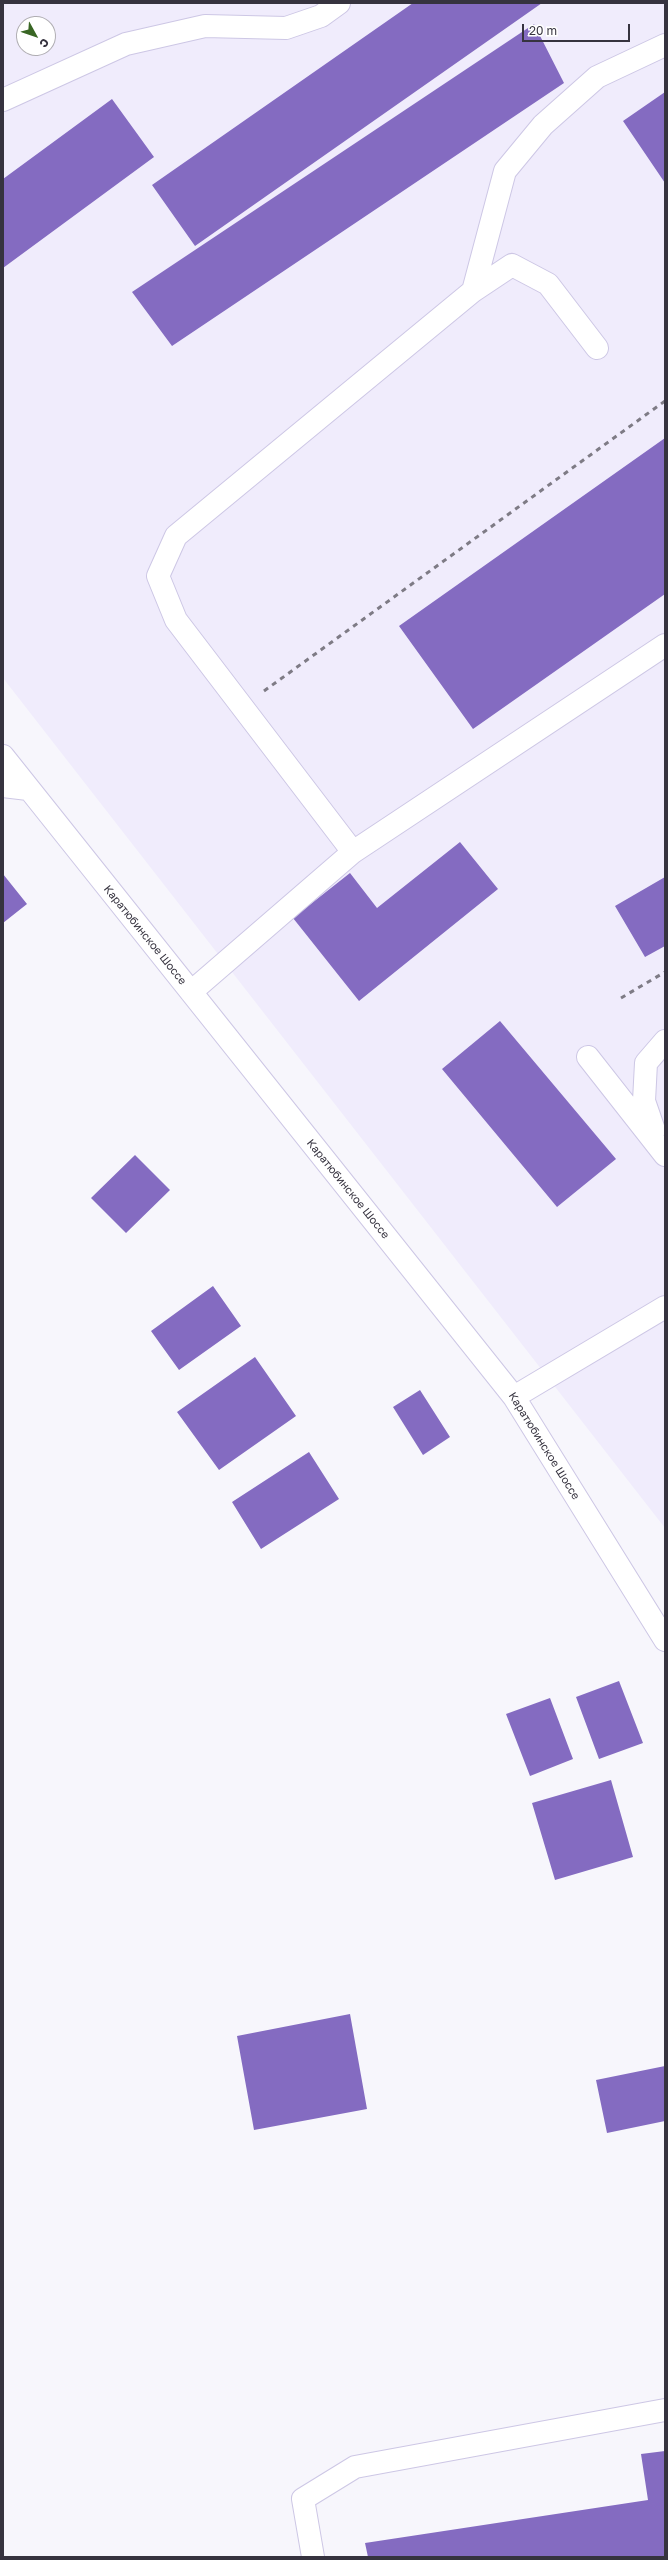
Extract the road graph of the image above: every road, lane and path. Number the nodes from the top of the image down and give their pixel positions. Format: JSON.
{"nodes":[{"id":1,"x":339,"y":3,"type":"edge"},
{"id":2,"x":665,"y":45,"type":"edge"},
{"id":3,"x":3,"y":100,"type":"edge"},
{"id":4,"x":473,"y":291,"type":"junction"},
{"id":5,"x":597,"y":348,"type":"dead end"},
{"id":6,"x":665,"y":645,"type":"edge"},
{"id":7,"x":3,"y":756,"type":"edge"},
{"id":8,"x":3,"y":786,"type":"edge"},
{"id":9,"x":28,"y":789,"type":"junction"},
{"id":10,"x":353,"y":852,"type":"junction"},
{"id":11,"x":191,"y":992,"type":"junction"},
{"id":12,"x":665,"y":1041,"type":"edge"},
{"id":13,"x":588,"y":1057,"type":"dead end"},
{"id":14,"x":662,"y":1150,"type":"edge"},
{"id":15,"x":665,"y":1307,"type":"edge"},
{"id":16,"x":514,"y":1398,"type":"junction"},
{"id":17,"x":665,"y":1640,"type":"edge"},
{"id":18,"x":665,"y":2410,"type":"edge"},
{"id":19,"x":313,"y":2557,"type":"edge"}],
"edges":[{"from":1,"to":3,"type":"street"},
{"from":2,"to":4,"type":"street"},
{"from":4,"to":5,"type":"street"},
{"from":4,"to":10,"type":"street"},
{"from":6,"to":10,"type":"street"},
{"from":7,"to":9,"type":"street","name":"Каратюбинское Шоссе"},
{"from":8,"to":9,"type":"street"},
{"from":9,"to":11,"type":"street","name":"Каратюбинское Шоссе"},
{"from":10,"to":11,"type":"street"},
{"from":11,"to":16,"type":"street","name":"Каратюбинское Шоссе"},
{"from":12,"to":14,"type":"street"},
{"from":13,"to":14,"type":"street"},
{"from":15,"to":16,"type":"street"},
{"from":16,"to":17,"type":"street","name":"Каратюбинское Шоссе"},
{"from":18,"to":19,"type":"street"}]}
